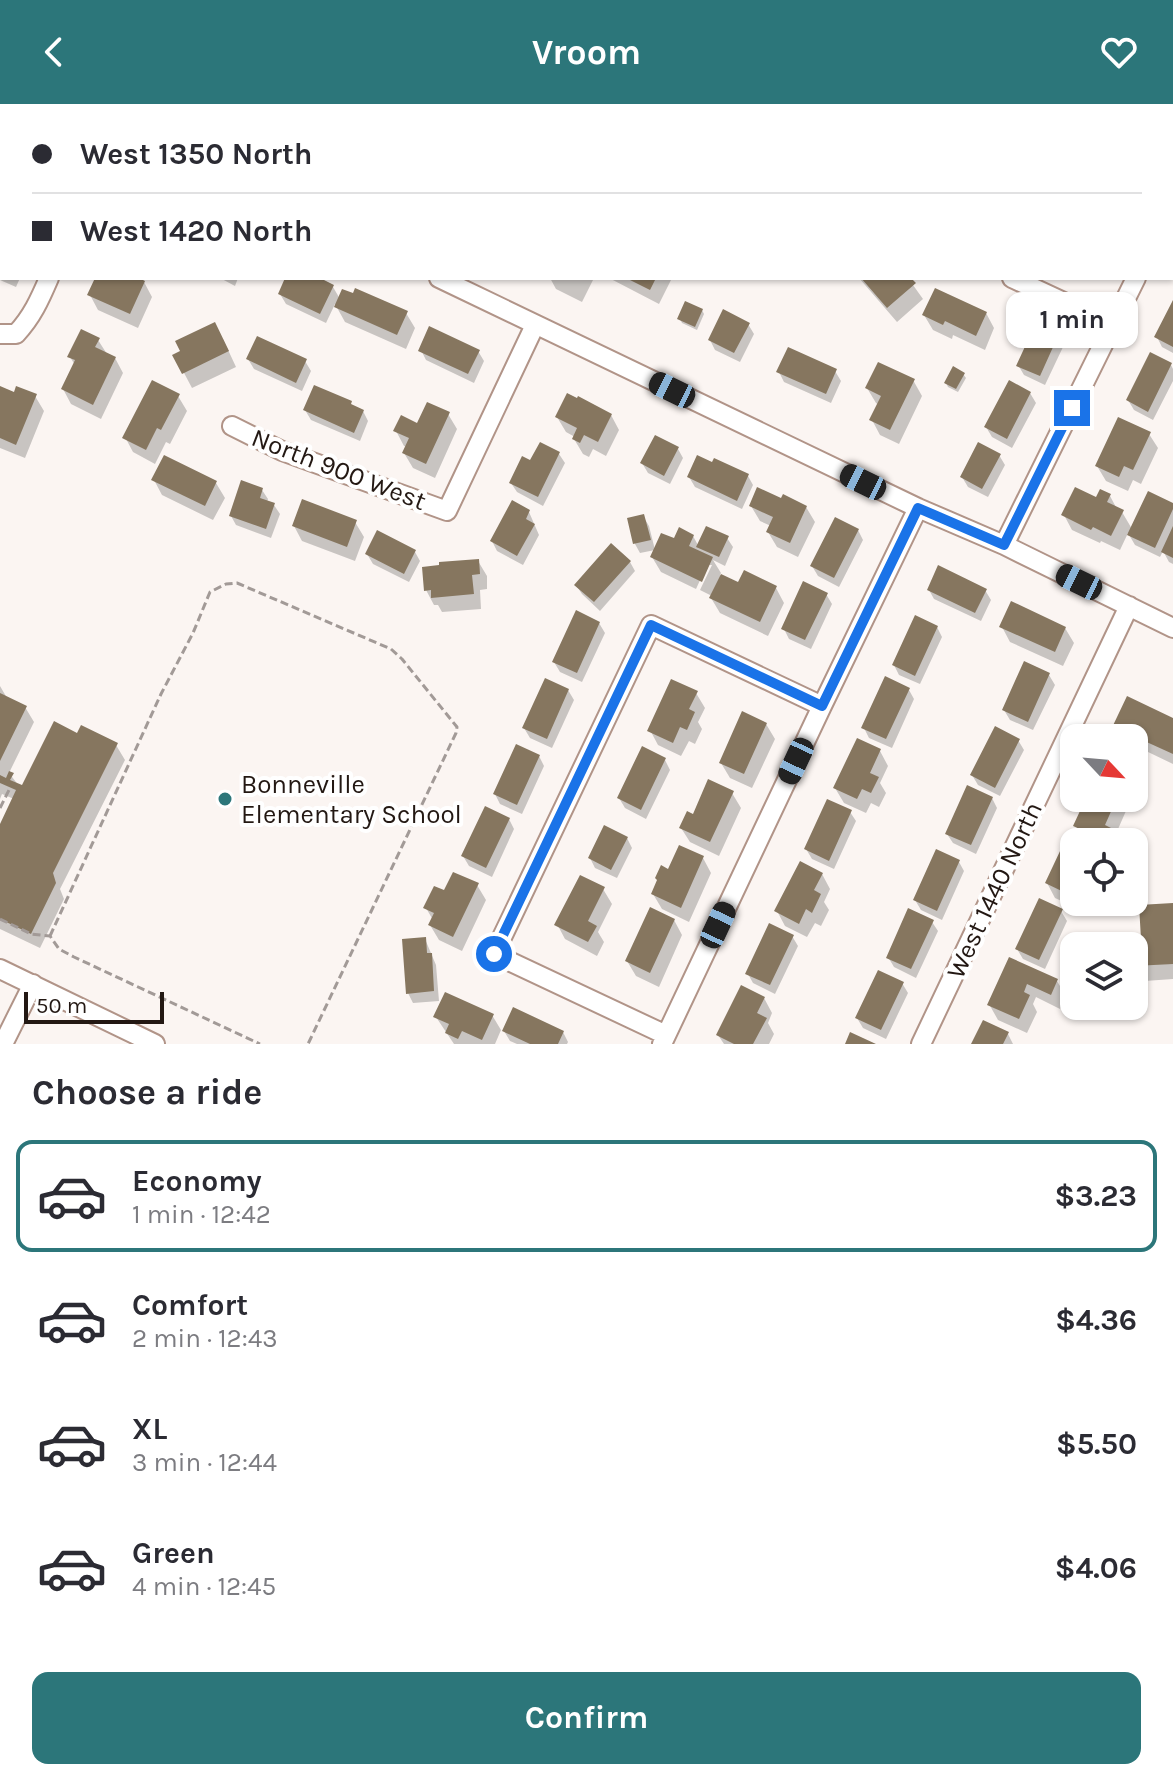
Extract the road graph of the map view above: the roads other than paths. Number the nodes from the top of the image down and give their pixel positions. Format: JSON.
{"nodes":[{"id":1,"x":48,"y":280,"type":"edge"},
{"id":2,"x":443,"y":280,"type":"edge"},
{"id":3,"x":1016,"y":280,"type":"edge"},
{"id":4,"x":1135,"y":280,"type":"edge"},
{"id":5,"x":535,"y":325,"type":"junction"},
{"id":6,"x":1113,"y":325,"type":"junction"},
{"id":7,"x":8,"y":334,"type":"edge"},
{"id":8,"x":232,"y":426,"type":"dead end"},
{"id":9,"x":918,"y":508,"type":"junction"},
{"id":10,"x":1004,"y":545,"type":"junction"},
{"id":11,"x":1129,"y":606,"type":"junction"},
{"id":12,"x":1173,"y":628,"type":"edge"},
{"id":13,"x":822,"y":706,"type":"junction"},
{"id":14,"x":0,"y":969,"type":"edge"},
{"id":15,"x":33,"y":984,"type":"junction"},
{"id":16,"x":664,"y":1040,"type":"edge"},
{"id":17,"x":3,"y":1044,"type":"edge"},
{"id":18,"x":155,"y":1044,"type":"edge"},
{"id":19,"x":921,"y":1044,"type":"edge"}],
"edges":[{"from":1,"to":7,"type":"street"},
{"from":2,"to":5,"type":"street"},
{"from":3,"to":6,"type":"street"},
{"from":4,"to":6,"type":"street"},
{"from":5,"to":8,"type":"street","name":"North 900 West"},
{"from":5,"to":9,"type":"street"},
{"from":6,"to":10,"type":"street"},
{"from":9,"to":10,"type":"street"},
{"from":9,"to":13,"type":"street"},
{"from":10,"to":11,"type":"street"},
{"from":11,"to":12,"type":"street"},
{"from":11,"to":19,"type":"street","name":"West 1440 North"},
{"from":13,"to":16,"type":"street"},
{"from":13,"to":16,"type":"street"},
{"from":14,"to":15,"type":"street"},
{"from":15,"to":17,"type":"street"},
{"from":15,"to":18,"type":"street"}]}
